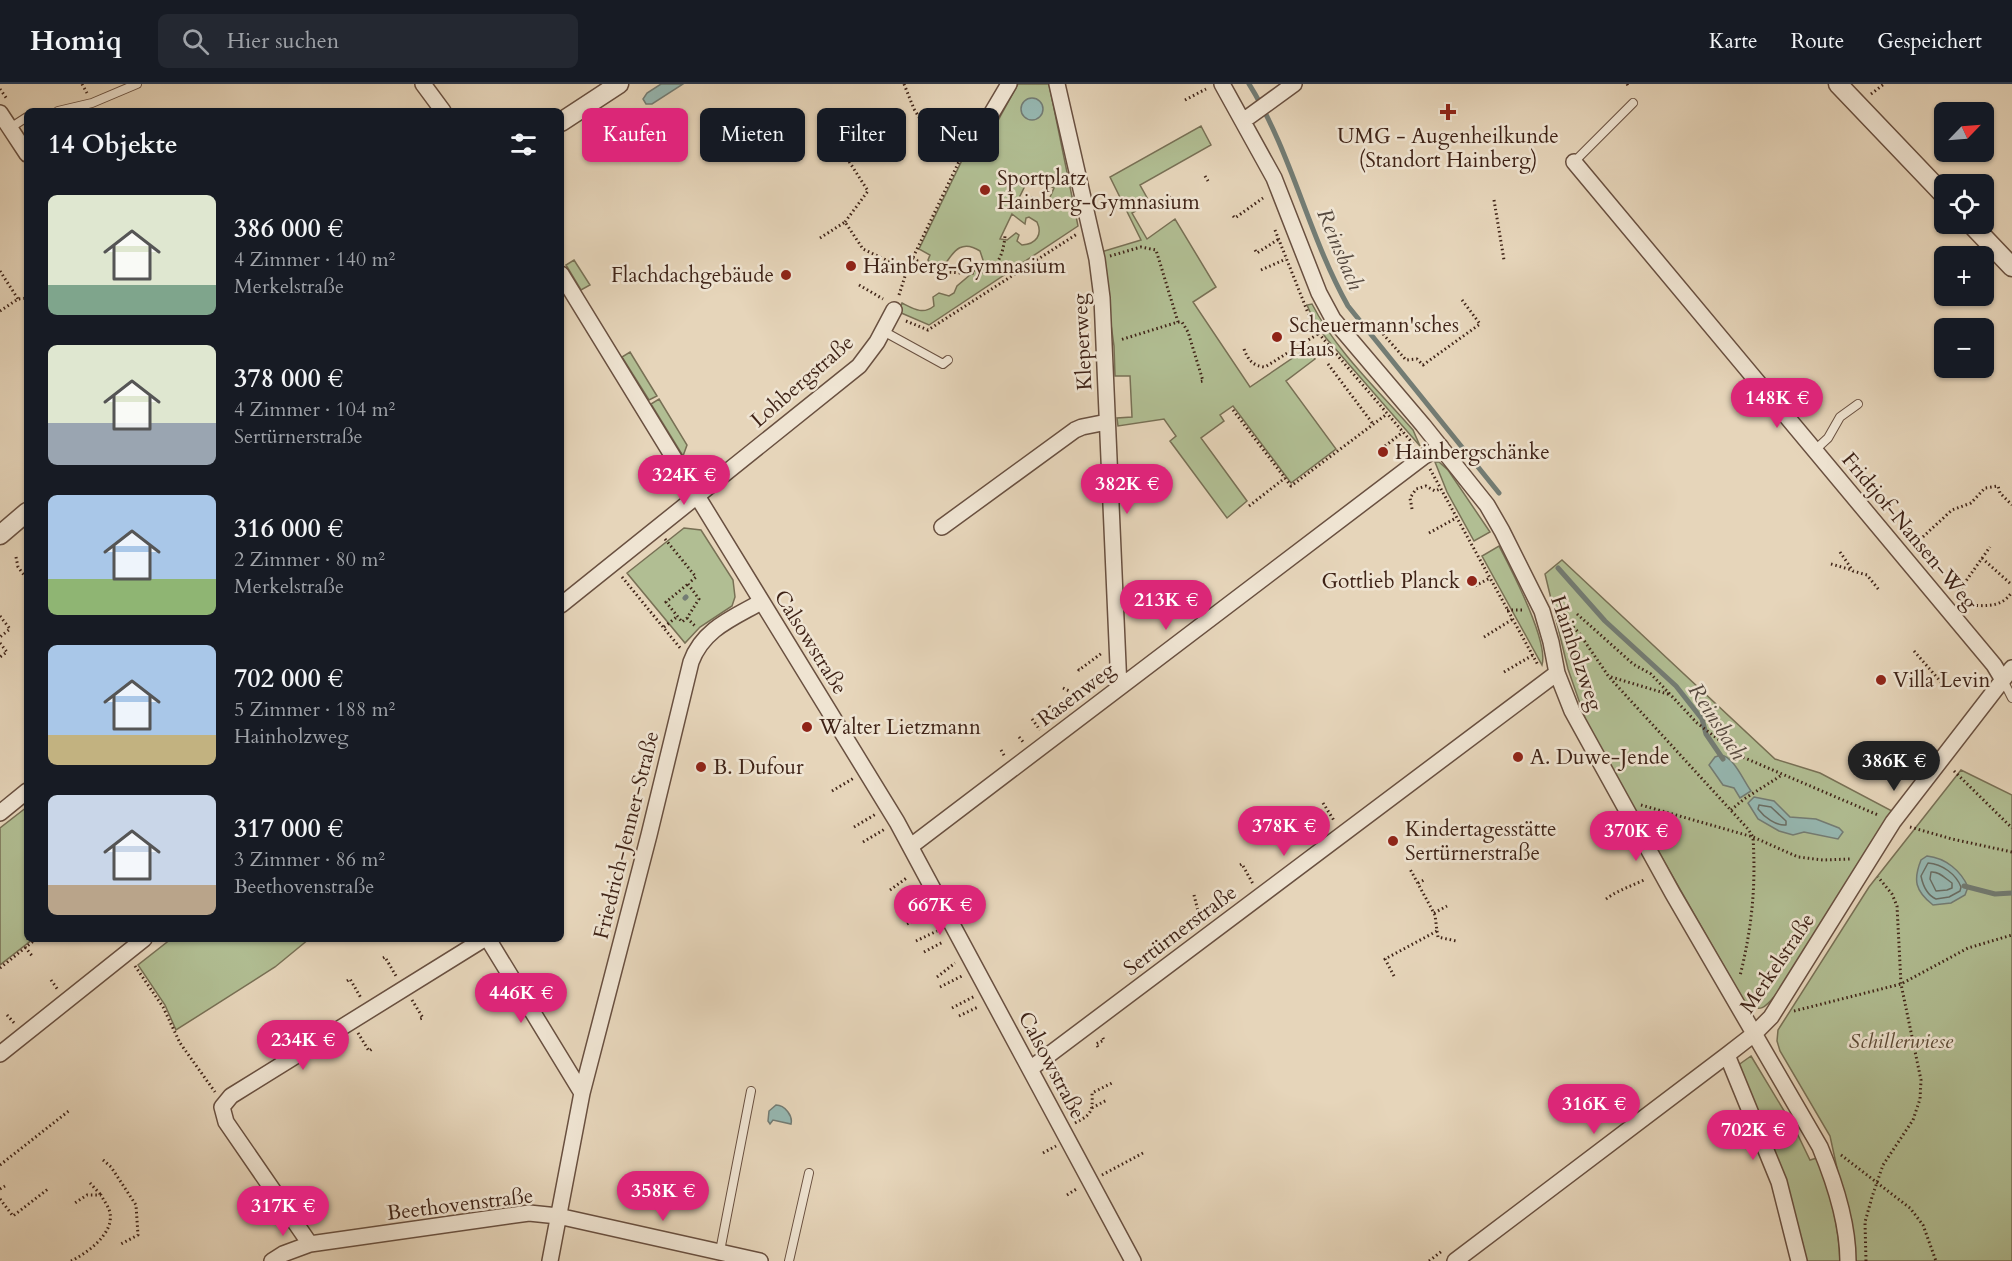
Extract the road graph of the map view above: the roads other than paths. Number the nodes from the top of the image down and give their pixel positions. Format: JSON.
{"nodes":[{"id":1,"x":137,"y":84,"type":"edge"},
{"id":2,"x":423,"y":84,"type":"edge"},
{"id":3,"x":619,"y":84,"type":"edge"},
{"id":4,"x":1009,"y":84,"type":"edge"},
{"id":5,"x":1057,"y":84,"type":"edge"},
{"id":6,"x":1222,"y":84,"type":"edge"},
{"id":7,"x":1294,"y":84,"type":"edge"},
{"id":8,"x":1838,"y":84,"type":"edge"},
{"id":9,"x":1633,"y":103,"type":"dead end"},
{"id":10,"x":71,"y":108,"type":"edge"},
{"id":11,"x":441,"y":108,"type":"edge"},
{"id":12,"x":995,"y":108,"type":"edge"},
{"id":13,"x":0,"y":113,"type":"edge"},
{"id":14,"x":24,"y":119,"type":"edge"},
{"id":15,"x":564,"y":120,"type":"edge"},
{"id":16,"x":1243,"y":121,"type":"junction"},
{"id":17,"x":10,"y":128,"type":"junction"},
{"id":18,"x":24,"y":149,"type":"edge"},
{"id":19,"x":1574,"y":162,"type":"joint"},
{"id":20,"x":1934,"y":185,"type":"edge"},
{"id":21,"x":1981,"y":234,"type":"edge"},
{"id":22,"x":2012,"y":267,"type":"edge"},
{"id":23,"x":564,"y":279,"type":"edge"},
{"id":24,"x":889,"y":308,"type":"road end"},
{"id":25,"x":883,"y":331,"type":"junction"},
{"id":26,"x":948,"y":360,"type":"dead end"},
{"id":27,"x":1858,"y":404,"type":"dead end"},
{"id":28,"x":1107,"y":422,"type":"junction"},
{"id":29,"x":1441,"y":447,"type":"junction"},
{"id":30,"x":1815,"y":450,"type":"junction"},
{"id":31,"x":697,"y":496,"type":"junction"},
{"id":32,"x":24,"y":515,"type":"edge"},
{"id":33,"x":942,"y":527,"type":"dead end"},
{"id":34,"x":0,"y":535,"type":"edge"},
{"id":35,"x":564,"y":602,"type":"edge"},
{"id":36,"x":761,"y":602,"type":"junction"},
{"id":37,"x":2007,"y":674,"type":"edge"},
{"id":38,"x":1552,"y":676,"type":"junction"},
{"id":39,"x":1119,"y":681,"type":"junction"},
{"id":40,"x":2012,"y":698,"type":"edge"},
{"id":41,"x":24,"y":793,"type":"edge"},
{"id":42,"x":0,"y":813,"type":"edge"},
{"id":43,"x":911,"y":846,"type":"junction"},
{"id":44,"x":140,"y":942,"type":"edge"},
{"id":45,"x":481,"y":942,"type":"edge"},
{"id":46,"x":488,"y":942,"type":"edge"},
{"id":47,"x":1754,"y":1034,"type":"junction"},
{"id":48,"x":0,"y":1054,"type":"edge"},
{"id":49,"x":1727,"y":1055,"type":"junction"},
{"id":50,"x":1030,"y":1069,"type":"junction"},
{"id":51,"x":752,"y":1091,"type":"dead end"},
{"id":52,"x":582,"y":1093,"type":"junction"},
{"id":53,"x":809,"y":1173,"type":"dead end"},
{"id":54,"x":558,"y":1216,"type":"junction"},
{"id":55,"x":310,"y":1244,"type":"junction"},
{"id":56,"x":720,"y":1251,"type":"junction"},
{"id":57,"x":272,"y":1261,"type":"edge"},
{"id":58,"x":550,"y":1261,"type":"edge"},
{"id":59,"x":760,"y":1261,"type":"edge"},
{"id":60,"x":789,"y":1261,"type":"edge"},
{"id":61,"x":1133,"y":1261,"type":"edge"},
{"id":62,"x":1455,"y":1261,"type":"edge"},
{"id":63,"x":1799,"y":1261,"type":"edge"},
{"id":64,"x":1848,"y":1261,"type":"edge"}],
"edges":[{"from":1,"to":10,"type":"lane"},
{"from":2,"to":11,"type":"street"},
{"from":3,"to":15,"type":"street"},
{"from":4,"to":12,"type":"street"},
{"from":5,"to":28,"type":"street","name":"Kleperweg"},
{"from":6,"to":16,"type":"street","name":"Hainholzweg"},
{"from":7,"to":16,"type":"street"},
{"from":8,"to":20,"type":"street"},
{"from":9,"to":19,"type":"lane"},
{"from":13,"to":17,"type":"street"},
{"from":14,"to":17,"type":"lane"},
{"from":16,"to":29,"type":"street","name":"Hainholzweg"},
{"from":17,"to":18,"type":"street"},
{"from":19,"to":30,"type":"street","name":"Fridtjof-Nansen-Weg"},
{"from":21,"to":22,"type":"street"},
{"from":23,"to":31,"type":"street","name":"Calsowstraße"},
{"from":24,"to":25,"type":"street","name":"Lohbergstraße"},
{"from":25,"to":26,"type":"lane"},
{"from":25,"to":31,"type":"street","name":"Lohbergstraße"},
{"from":27,"to":30,"type":"lane"},
{"from":28,"to":33,"type":"street"},
{"from":28,"to":39,"type":"street","name":"Kleperweg"},
{"from":29,"to":38,"type":"street","name":"Hainholzweg"},
{"from":29,"to":39,"type":"street","name":"Rasenweg"},
{"from":30,"to":37,"type":"street","name":"Fridtjof-Nansen-Weg"},
{"from":31,"to":35,"type":"street","name":"Lohbergstraße"},
{"from":31,"to":36,"type":"street","name":"Calsowstraße"},
{"from":32,"to":34,"type":"street"},
{"from":36,"to":43,"type":"street","name":"Calsowstraße"},
{"from":36,"to":52,"type":"street","name":"Friedrich-Jenner-Straße"},
{"from":37,"to":40,"type":"lane"},
{"from":37,"to":47,"type":"street","name":"Merkelstraße"},
{"from":38,"to":47,"type":"street","name":"Hainholzweg"},
{"from":38,"to":50,"type":"street","name":"Sertürnerstraße"},
{"from":39,"to":43,"type":"street","name":"Rasenweg"},
{"from":41,"to":42,"type":"street"},
{"from":43,"to":50,"type":"street","name":"Calsowstraße"},
{"from":44,"to":48,"type":"street"},
{"from":45,"to":55,"type":"street"},
{"from":46,"to":52,"type":"street"},
{"from":47,"to":49,"type":"street","name":"Merkelstraße"},
{"from":47,"to":64,"type":"street","name":"Hainholzweg"},
{"from":49,"to":62,"type":"street","name":"Merkelstraße"},
{"from":49,"to":63,"type":"street"},
{"from":50,"to":61,"type":"street","name":"Calsowstraße"},
{"from":51,"to":56,"type":"lane"},
{"from":52,"to":54,"type":"street","name":"Friedrich-Jenner-Straße"},
{"from":53,"to":60,"type":"lane"},
{"from":54,"to":55,"type":"street","name":"Beethovenstraße"},
{"from":54,"to":56,"type":"street","name":"Beethovenstraße"},
{"from":54,"to":58,"type":"street","name":"Friedrich-Jenner-Straße"},
{"from":55,"to":57,"type":"street","name":"Beethovenstraße"},
{"from":56,"to":59,"type":"street","name":"Beethovenstraße"}]}
